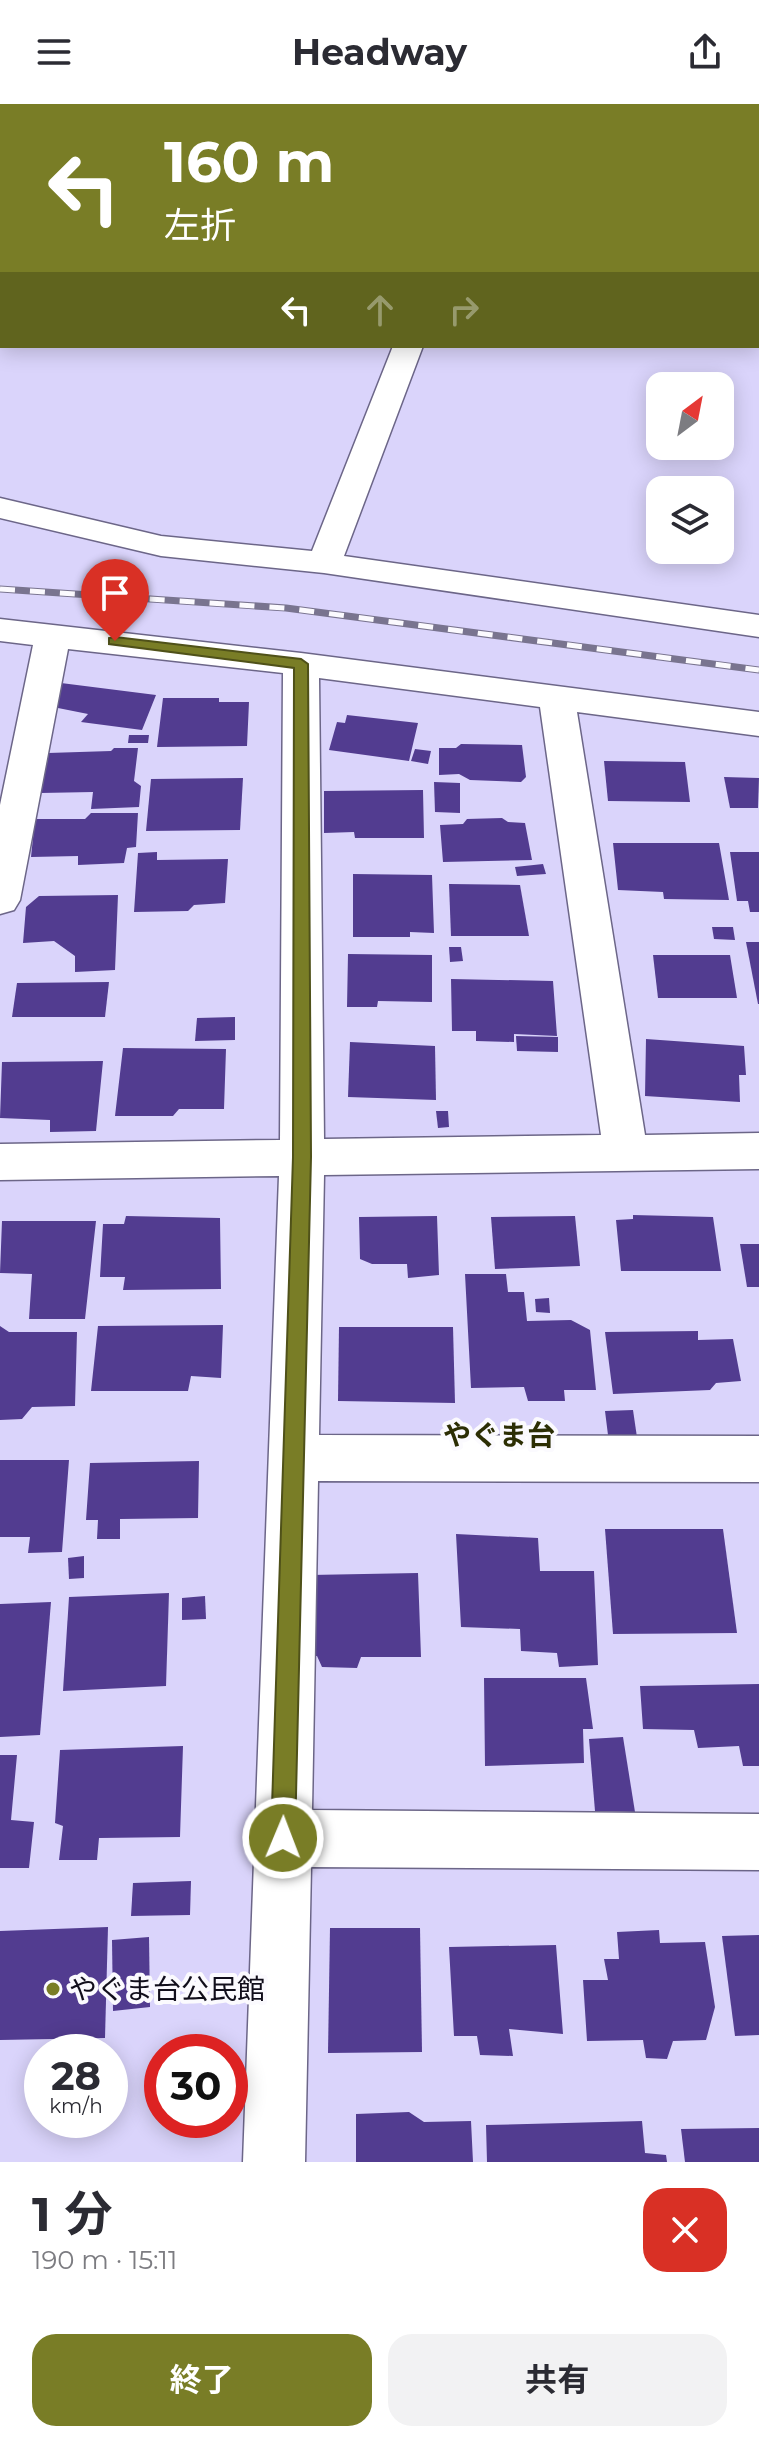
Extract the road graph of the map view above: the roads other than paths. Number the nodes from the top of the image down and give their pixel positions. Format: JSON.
{"nodes":[{"id":1,"x":407,"y":348,"type":"edge"},
{"id":2,"x":0,"y":508,"type":"edge"},
{"id":3,"x":324,"y":563,"type":"junction"},
{"id":4,"x":759,"y":626,"type":"edge"},
{"id":5,"x":0,"y":630,"type":"edge"},
{"id":6,"x":53,"y":634,"type":"junction"},
{"id":7,"x":301,"y":664,"type":"junction"},
{"id":8,"x":557,"y":698,"type":"junction"},
{"id":9,"x":759,"y":724,"type":"edge"},
{"id":10,"x":1,"y":888,"type":"edge"},
{"id":11,"x":759,"y":1151,"type":"edge"},
{"id":12,"x":626,"y":1153,"type":"junction"},
{"id":13,"x":302,"y":1157,"type":"junction"},
{"id":14,"x":0,"y":1162,"type":"edge"},
{"id":15,"x":292,"y":1458,"type":"junction"},
{"id":16,"x":759,"y":1459,"type":"edge"},
{"id":17,"x":283,"y":1838,"type":"junction"},
{"id":18,"x":759,"y":1842,"type":"edge"},
{"id":19,"x":274,"y":2162,"type":"edge"}],
"edges":[{"from":1,"to":3,"type":"street"},
{"from":2,"to":3,"type":"street"},
{"from":3,"to":4,"type":"street"},
{"from":5,"to":6,"type":"street"},
{"from":6,"to":7,"type":"street"},
{"from":6,"to":10,"type":"street"},
{"from":7,"to":8,"type":"street"},
{"from":7,"to":13,"type":"street"},
{"from":8,"to":9,"type":"street"},
{"from":8,"to":12,"type":"street"},
{"from":11,"to":12,"type":"street"},
{"from":12,"to":13,"type":"street"},
{"from":13,"to":14,"type":"street"},
{"from":13,"to":15,"type":"street"},
{"from":15,"to":16,"type":"street"},
{"from":15,"to":17,"type":"street"},
{"from":17,"to":18,"type":"street"},
{"from":17,"to":19,"type":"street"}]}
